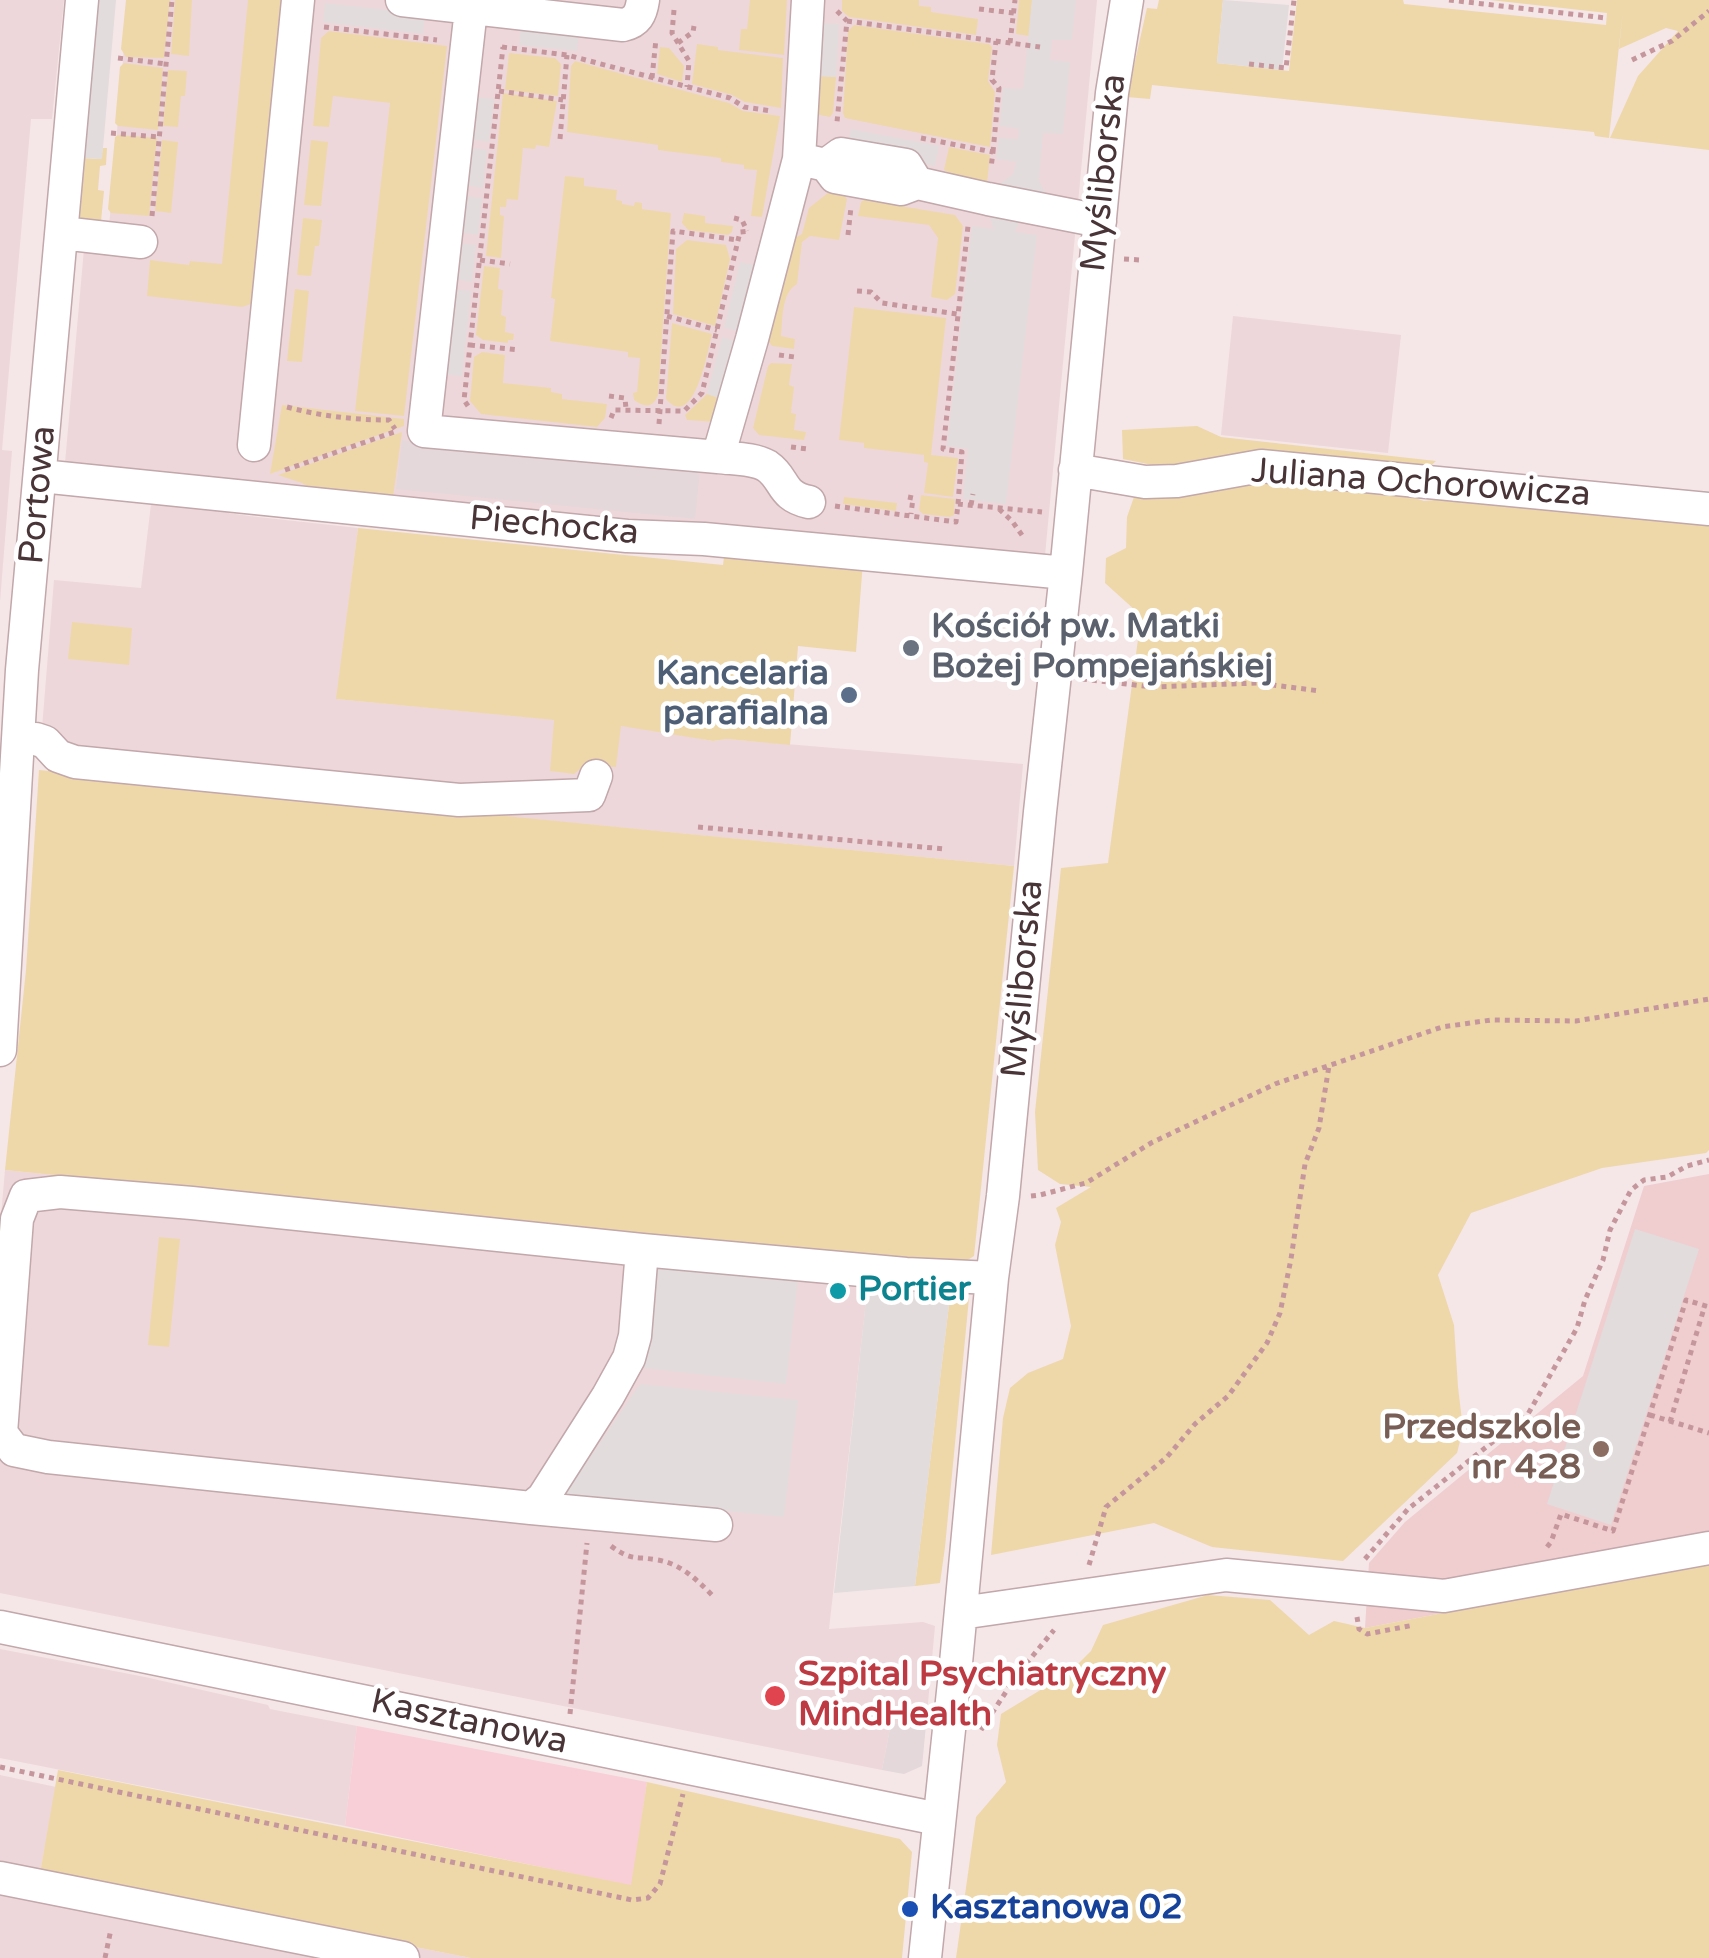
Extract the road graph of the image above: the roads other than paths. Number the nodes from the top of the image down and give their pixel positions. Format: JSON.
{"nodes":[{"id":1,"x":82,"y":0,"type":"edge"},
{"id":2,"x":402,"y":0,"type":"edge"},
{"id":3,"x":643,"y":0,"type":"edge"},
{"id":4,"x":808,"y":0,"type":"edge"},
{"id":5,"x":1128,"y":0,"type":"edge"},
{"id":6,"x":470,"y":9,"type":"junction"},
{"id":7,"x":297,"y":12,"type":"edge"},
{"id":8,"x":812,"y":162,"type":"junction"},
{"id":9,"x":1100,"y":221,"type":"junction"},
{"id":10,"x":146,"y":231,"type":"road end"},
{"id":11,"x":62,"y":233,"type":"junction"},
{"id":12,"x":254,"y":444,"type":"dead end"},
{"id":13,"x":718,"y":457,"type":"junction"},
{"id":14,"x":1075,"y":470,"type":"junction"},
{"id":15,"x":41,"y":476,"type":"junction"},
{"id":16,"x":809,"y":502,"type":"road end"},
{"id":17,"x":1709,"y":509,"type":"edge"},
{"id":18,"x":1066,"y":573,"type":"junction"},
{"id":19,"x":36,"y":738,"type":"dead end"},
{"id":20,"x":596,"y":776,"type":"dead end"},
{"id":21,"x":7,"y":798,"type":"edge"},
{"id":22,"x":0,"y":1050,"type":"edge"},
{"id":23,"x":642,"y":1250,"type":"junction"},
{"id":24,"x":992,"y":1278,"type":"junction"},
{"id":25,"x":531,"y":1508,"type":"junction"},
{"id":26,"x":716,"y":1525,"type":"dead end"},
{"id":27,"x":1709,"y":1548,"type":"edge"},
{"id":28,"x":961,"y":1612,"type":"junction"},
{"id":29,"x":0,"y":1627,"type":"edge"},
{"id":30,"x":938,"y":1819,"type":"junction"},
{"id":31,"x":0,"y":1878,"type":"edge"},
{"id":32,"x":403,"y":1958,"type":"edge"},
{"id":33,"x":924,"y":1958,"type":"edge"}],
"edges":[{"from":1,"to":11,"type":"street","name":"Portowa"},
{"from":2,"to":6,"type":"street"},
{"from":3,"to":6,"type":"street"},
{"from":4,"to":8,"type":"street"},
{"from":5,"to":9,"type":"street","name":"Myśliborska"},
{"from":6,"to":13,"type":"street"},
{"from":7,"to":12,"type":"street"},
{"from":8,"to":9,"type":"street"},
{"from":8,"to":13,"type":"street"},
{"from":9,"to":14,"type":"street","name":"Myśliborska"},
{"from":10,"to":11,"type":"street"},
{"from":11,"to":15,"type":"street","name":"Portowa"},
{"from":13,"to":16,"type":"street"},
{"from":14,"to":17,"type":"street","name":"Juliana Ochorowicza"},
{"from":14,"to":18,"type":"street","name":"Myśliborska"},
{"from":15,"to":18,"type":"street","name":"Piechocka"},
{"from":15,"to":21,"type":"street","name":"Portowa"},
{"from":18,"to":24,"type":"street","name":"Myśliborska"},
{"from":19,"to":20,"type":"street"},
{"from":21,"to":22,"type":"street","name":"Portowa"},
{"from":23,"to":24,"type":"street"},
{"from":23,"to":25,"type":"street"},
{"from":23,"to":25,"type":"street"},
{"from":24,"to":28,"type":"street","name":"Myśliborska"},
{"from":25,"to":26,"type":"street"},
{"from":27,"to":28,"type":"street"},
{"from":28,"to":30,"type":"street","name":"Myśliborska"},
{"from":29,"to":30,"type":"street","name":"Kasztanowa"},
{"from":30,"to":33,"type":"street","name":"Myśliborska"},
{"from":31,"to":32,"type":"street"}]}
